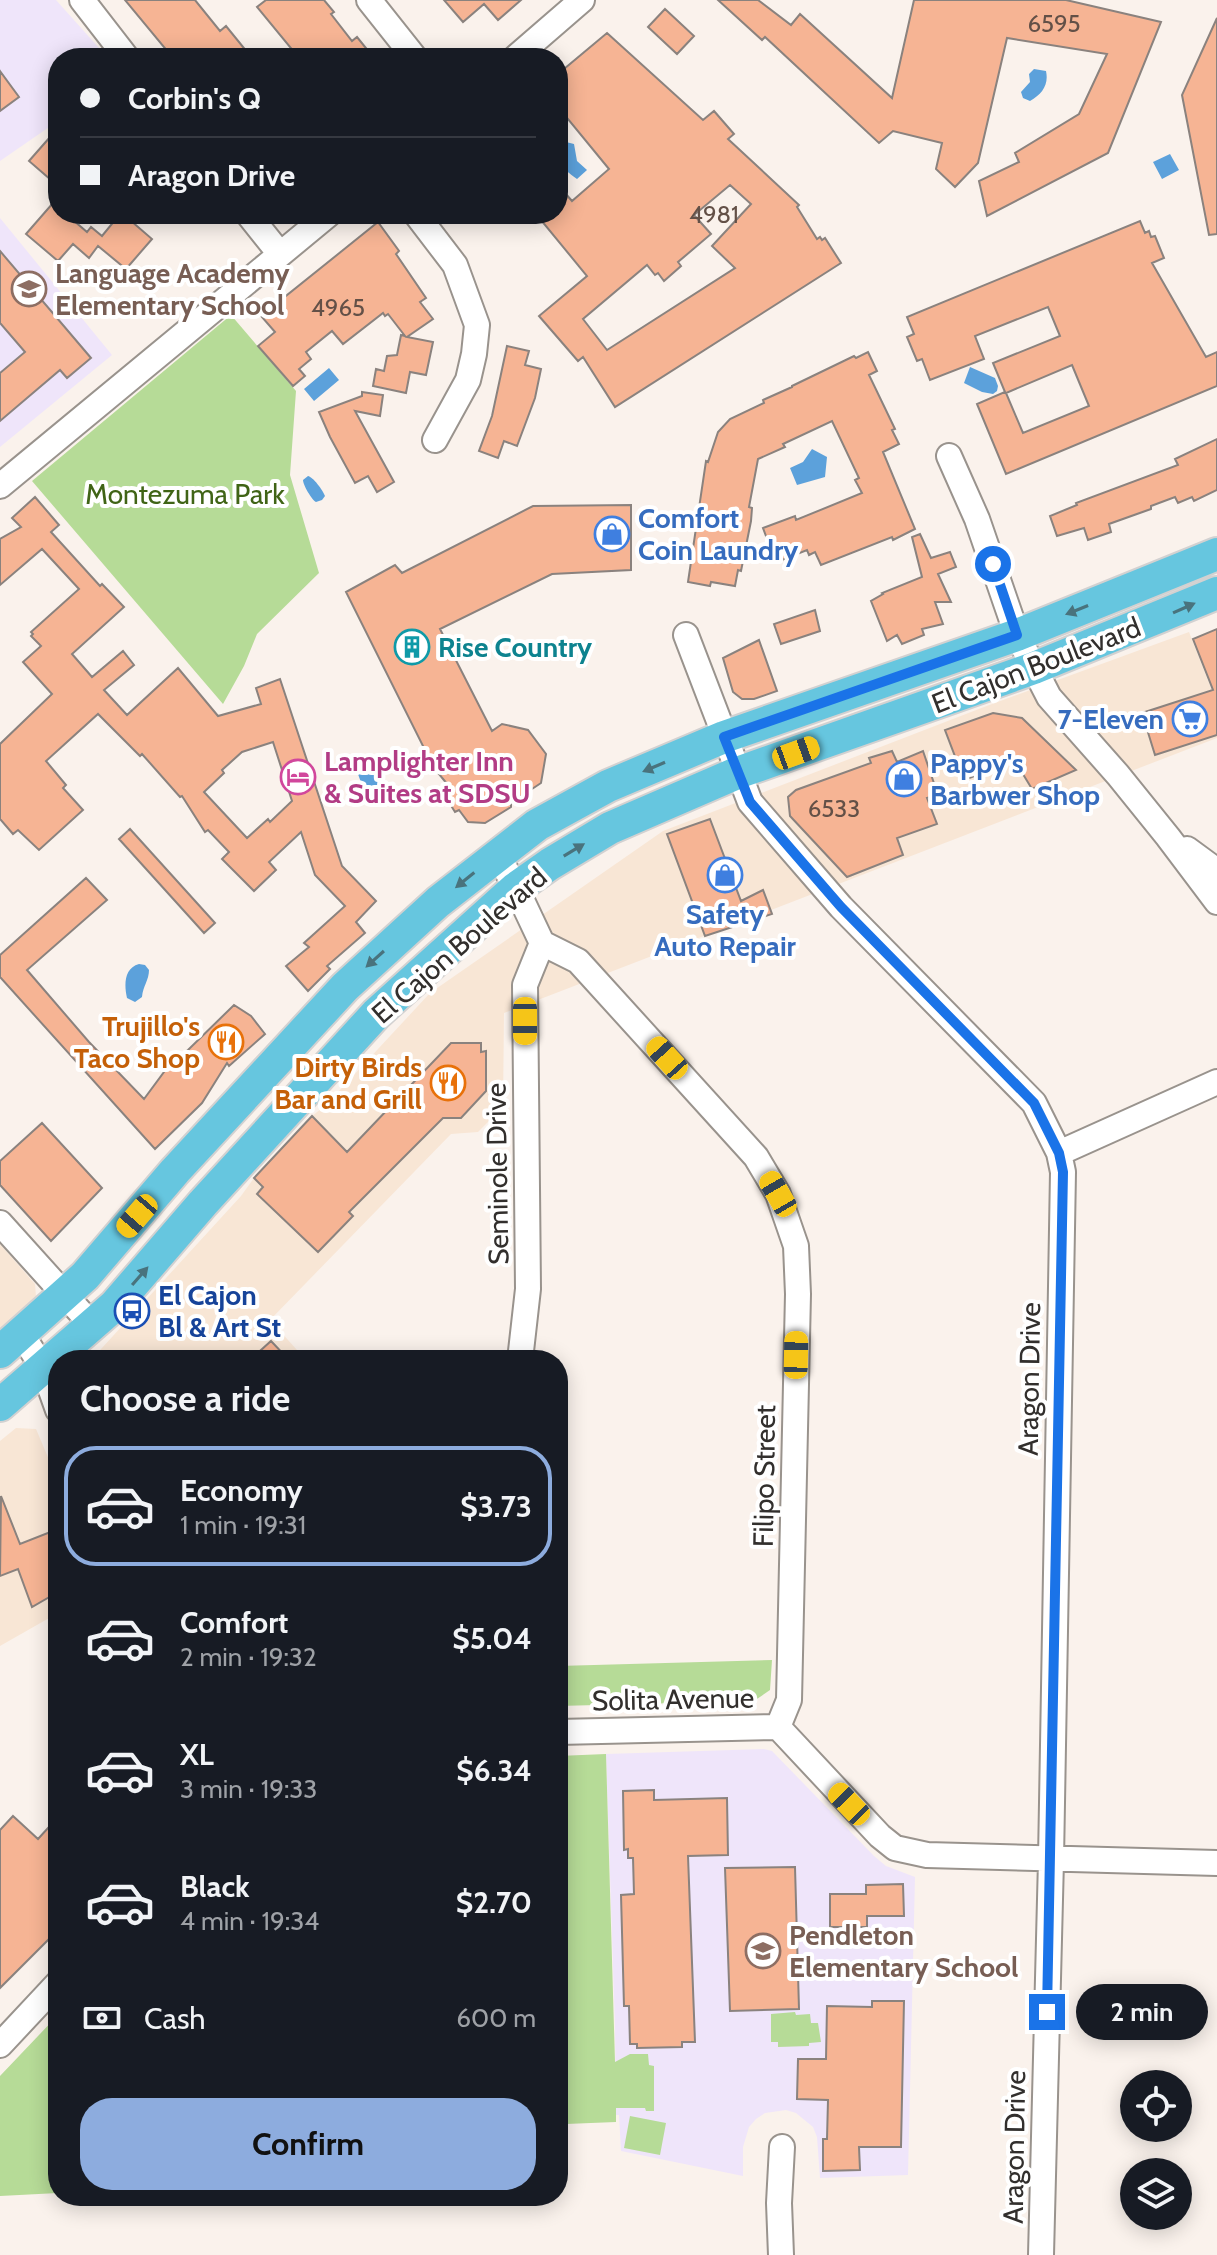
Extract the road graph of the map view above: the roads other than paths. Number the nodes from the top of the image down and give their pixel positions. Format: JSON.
{"nodes":[{"id":1,"x":82,"y":0,"type":"edge"},
{"id":2,"x":369,"y":0,"type":"edge"},
{"id":3,"x":582,"y":0,"type":"edge"},
{"id":4,"x":119,"y":48,"type":"edge"},
{"id":5,"x":407,"y":48,"type":"edge"},
{"id":6,"x":527,"y":48,"type":"edge"},
{"id":7,"x":256,"y":224,"type":"edge"},
{"id":8,"x":317,"y":224,"type":"edge"},
{"id":9,"x":424,"y":224,"type":"edge"},
{"id":10,"x":280,"y":254,"type":"junction"},
{"id":11,"x":435,"y":440,"type":"dead end"},
{"id":12,"x":949,"y":456,"type":"dead end"},
{"id":13,"x":0,"y":486,"type":"edge"},
{"id":14,"x":1217,"y":554,"type":"edge"},
{"id":15,"x":1217,"y":593,"type":"edge"},
{"id":16,"x":686,"y":635,"type":"dead end"},
{"id":17,"x":1017,"y":635,"type":"junction"},
{"id":18,"x":1034,"y":668,"type":"junction"},
{"id":19,"x":724,"y":737,"type":"junction"},
{"id":20,"x":737,"y":773,"type":"junction"},
{"id":21,"x":1168,"y":837,"type":"junction"},
{"id":22,"x":497,"y":854,"type":"junction"},
{"id":23,"x":1217,"y":871,"type":"edge"},
{"id":24,"x":516,"y":888,"type":"junction"},
{"id":25,"x":1217,"y":902,"type":"edge"},
{"id":26,"x":542,"y":943,"type":"junction"},
{"id":27,"x":1217,"y":1082,"type":"edge"},
{"id":28,"x":1059,"y":1153,"type":"junction"},
{"id":29,"x":0,"y":1223,"type":"edge"},
{"id":30,"x":65,"y":1294,"type":"junction"},
{"id":31,"x":92,"y":1325,"type":"junction"},
{"id":32,"x":10,"y":1342,"type":"edge"},
{"id":33,"x":64,"y":1350,"type":"edge"},
{"id":34,"x":521,"y":1350,"type":"edge"},
{"id":35,"x":48,"y":1364,"type":"edge"},
{"id":36,"x":43,"y":1368,"type":"junction"},
{"id":37,"x":48,"y":1382,"type":"edge"},
{"id":38,"x":0,"y":1405,"type":"edge"},
{"id":39,"x":778,"y":1727,"type":"junction"},
{"id":40,"x":568,"y":1732,"type":"edge"},
{"id":41,"x":1051,"y":1860,"type":"junction"},
{"id":42,"x":1217,"y":1863,"type":"edge"},
{"id":43,"x":48,"y":1994,"type":"edge"},
{"id":44,"x":0,"y":2045,"type":"edge"},
{"id":45,"x":782,"y":2147,"type":"dead end"},
{"id":46,"x":781,"y":2255,"type":"edge"},
{"id":47,"x":1041,"y":2255,"type":"edge"}],
"edges":[{"from":1,"to":4,"type":"street"},
{"from":2,"to":5,"type":"street"},
{"from":3,"to":6,"type":"street"},
{"from":7,"to":10,"type":"street"},
{"from":8,"to":10,"type":"street"},
{"from":9,"to":11,"type":"street"},
{"from":10,"to":13,"type":"street"},
{"from":12,"to":17,"type":"street"},
{"from":14,"to":17,"type":"main road","name":"El Cajon Boulevard","one_way":true},
{"from":18,"to":15,"type":"main road","name":"El Cajon Boulevard","one_way":true},
{"from":16,"to":19,"type":"street","name":"Aragon Drive"},
{"from":17,"to":18,"type":"street"},
{"from":17,"to":19,"type":"main road","name":"El Cajon Boulevard"},
{"from":18,"to":20,"type":"main road","name":"El Cajon Boulevard"},
{"from":18,"to":21,"type":"street"},
{"from":19,"to":20,"type":"street","name":"Aragon Drive"},
{"from":19,"to":22,"type":"main road","name":"El Cajon Boulevard","one_way":true},
{"from":24,"to":20,"type":"main road","name":"El Cajon Boulevard","one_way":true},
{"from":20,"to":28,"type":"street","name":"Aragon Drive"},
{"from":21,"to":23,"type":"street"},
{"from":21,"to":25,"type":"street"},
{"from":22,"to":24,"type":"street"},
{"from":22,"to":30,"type":"main road","name":"El Cajon Boulevard","one_way":true},
{"from":24,"to":26,"type":"street"},
{"from":31,"to":24,"type":"main road","name":"El Cajon Boulevard","one_way":true},
{"from":26,"to":34,"type":"street","name":"Seminole Drive"},
{"from":26,"to":39,"type":"street","name":"Filipo Street"},
{"from":27,"to":28,"type":"street"},
{"from":28,"to":41,"type":"street","name":"Aragon Drive"},
{"from":29,"to":30,"type":"street"},
{"from":30,"to":31,"type":"street"},
{"from":30,"to":32,"type":"main road","name":"El Cajon Boulevard"},
{"from":31,"to":33,"type":"main road","name":"El Cajon Boulevard"},
{"from":32,"to":36,"type":"street"},
{"from":35,"to":36,"type":"main road","name":"El Cajon Boulevard"},
{"from":36,"to":37,"type":"street"},
{"from":36,"to":38,"type":"main road","name":"El Cajon Boulevard"},
{"from":39,"to":40,"type":"street","name":"Solita Avenue"},
{"from":39,"to":41,"type":"street","name":"Solita Avenue"},
{"from":41,"to":42,"type":"street","name":"Solita Avenue"},
{"from":41,"to":47,"type":"street","name":"Aragon Drive"},
{"from":43,"to":44,"type":"street"},
{"from":45,"to":46,"type":"street"}]}
